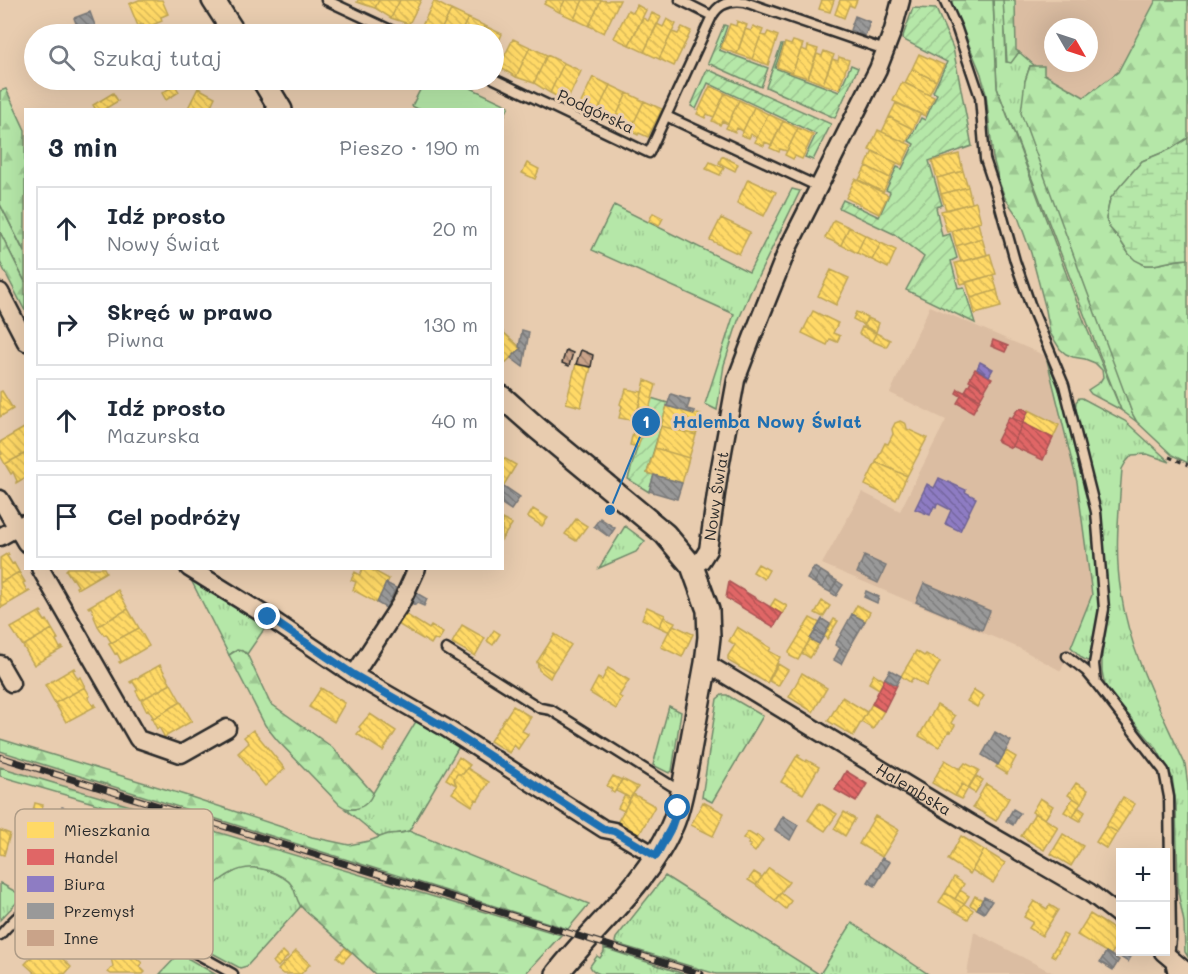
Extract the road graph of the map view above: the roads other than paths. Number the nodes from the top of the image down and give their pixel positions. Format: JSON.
{"nodes":[{"id":1,"x":213,"y":0,"type":"edge"},
{"id":2,"x":326,"y":0,"type":"edge"},
{"id":3,"x":680,"y":0,"type":"edge"},
{"id":4,"x":901,"y":0,"type":"edge"},
{"id":5,"x":944,"y":0,"type":"edge"},
{"id":6,"x":712,"y":16,"type":"junction"},
{"id":7,"x":229,"y":24,"type":"edge"},
{"id":8,"x":378,"y":24,"type":"edge"},
{"id":9,"x":885,"y":50,"type":"junction"},
{"id":10,"x":504,"y":84,"type":"edge"},
{"id":11,"x":269,"y":90,"type":"edge"},
{"id":12,"x":280,"y":108,"type":"edge"},
{"id":13,"x":666,"y":116,"type":"junction"},
{"id":14,"x":819,"y":187,"type":"junction"},
{"id":15,"x":0,"y":292,"type":"edge"},
{"id":16,"x":24,"y":338,"type":"edge"},
{"id":17,"x":504,"y":399,"type":"edge"},
{"id":18,"x":0,"y":499,"type":"edge"},
{"id":19,"x":21,"y":525,"type":"edge"},
{"id":20,"x":0,"y":537,"type":"edge"},
{"id":21,"x":692,"y":566,"type":"junction"},
{"id":22,"x":41,"y":570,"type":"edge"},
{"id":23,"x":192,"y":570,"type":"edge"},
{"id":24,"x":416,"y":570,"type":"edge"},
{"id":25,"x":446,"y":649,"type":"dead end"},
{"id":26,"x":1067,"y":656,"type":"dead end"},
{"id":27,"x":706,"y":663,"type":"junction"},
{"id":28,"x":0,"y":664,"type":"edge"},
{"id":29,"x":354,"y":675,"type":"junction"},
{"id":30,"x":11,"y":684,"type":"dead end"},
{"id":31,"x":1096,"y":684,"type":"junction"},
{"id":32,"x":227,"y":728,"type":"dead end"},
{"id":33,"x":683,"y":788,"type":"junction"},
{"id":34,"x":656,"y":856,"type":"junction"},
{"id":35,"x":1116,"y":913,"type":"edge"},
{"id":36,"x":15,"y":919,"type":"edge"},
{"id":37,"x":0,"y":935,"type":"edge"},
{"id":38,"x":1170,"y":942,"type":"edge"},
{"id":39,"x":1167,"y":956,"type":"edge"},
{"id":40,"x":1168,"y":956,"type":"edge"},
{"id":41,"x":206,"y":959,"type":"edge"},
{"id":42,"x":1188,"y":973,"type":"edge"},
{"id":43,"x":232,"y":974,"type":"edge"},
{"id":44,"x":557,"y":974,"type":"edge"},
{"id":45,"x":1173,"y":974,"type":"edge"}],
"edges":[{"from":1,"to":7,"type":"street"},
{"from":2,"to":8,"type":"lane"},
{"from":3,"to":6,"type":"lane"},
{"from":4,"to":9,"type":"street","name":"Nowy Świat"},
{"from":5,"to":31,"type":"lane"},
{"from":6,"to":9,"type":"lane"},
{"from":6,"to":13,"type":"lane","name":"Podgórska"},
{"from":9,"to":14,"type":"street","name":"Nowy Świat"},
{"from":10,"to":13,"type":"lane","name":"Podgórska"},
{"from":11,"to":12,"type":"street"},
{"from":13,"to":14,"type":"lane"},
{"from":14,"to":21,"type":"street","name":"Nowy Świat"},
{"from":15,"to":16,"type":"street"},
{"from":17,"to":21,"type":"street"},
{"from":18,"to":19,"type":"street"},
{"from":19,"to":20,"type":"street"},
{"from":21,"to":27,"type":"street"},
{"from":22,"to":32,"type":"street"},
{"from":23,"to":29,"type":"street"},
{"from":24,"to":29,"type":"street"},
{"from":25,"to":33,"type":"lane"},
{"from":26,"to":31,"type":"lane"},
{"from":27,"to":33,"type":"street"},
{"from":27,"to":35,"type":"street","name":"Halembska"},
{"from":28,"to":30,"type":"street"},
{"from":29,"to":34,"type":"street"},
{"from":31,"to":38,"type":"lane"},
{"from":33,"to":34,"type":"street"},
{"from":34,"to":44,"type":"street"},
{"from":36,"to":37,"type":"lane"},
{"from":39,"to":45,"type":"lane"},
{"from":40,"to":42,"type":"street"},
{"from":41,"to":43,"type":"lane"}]}
